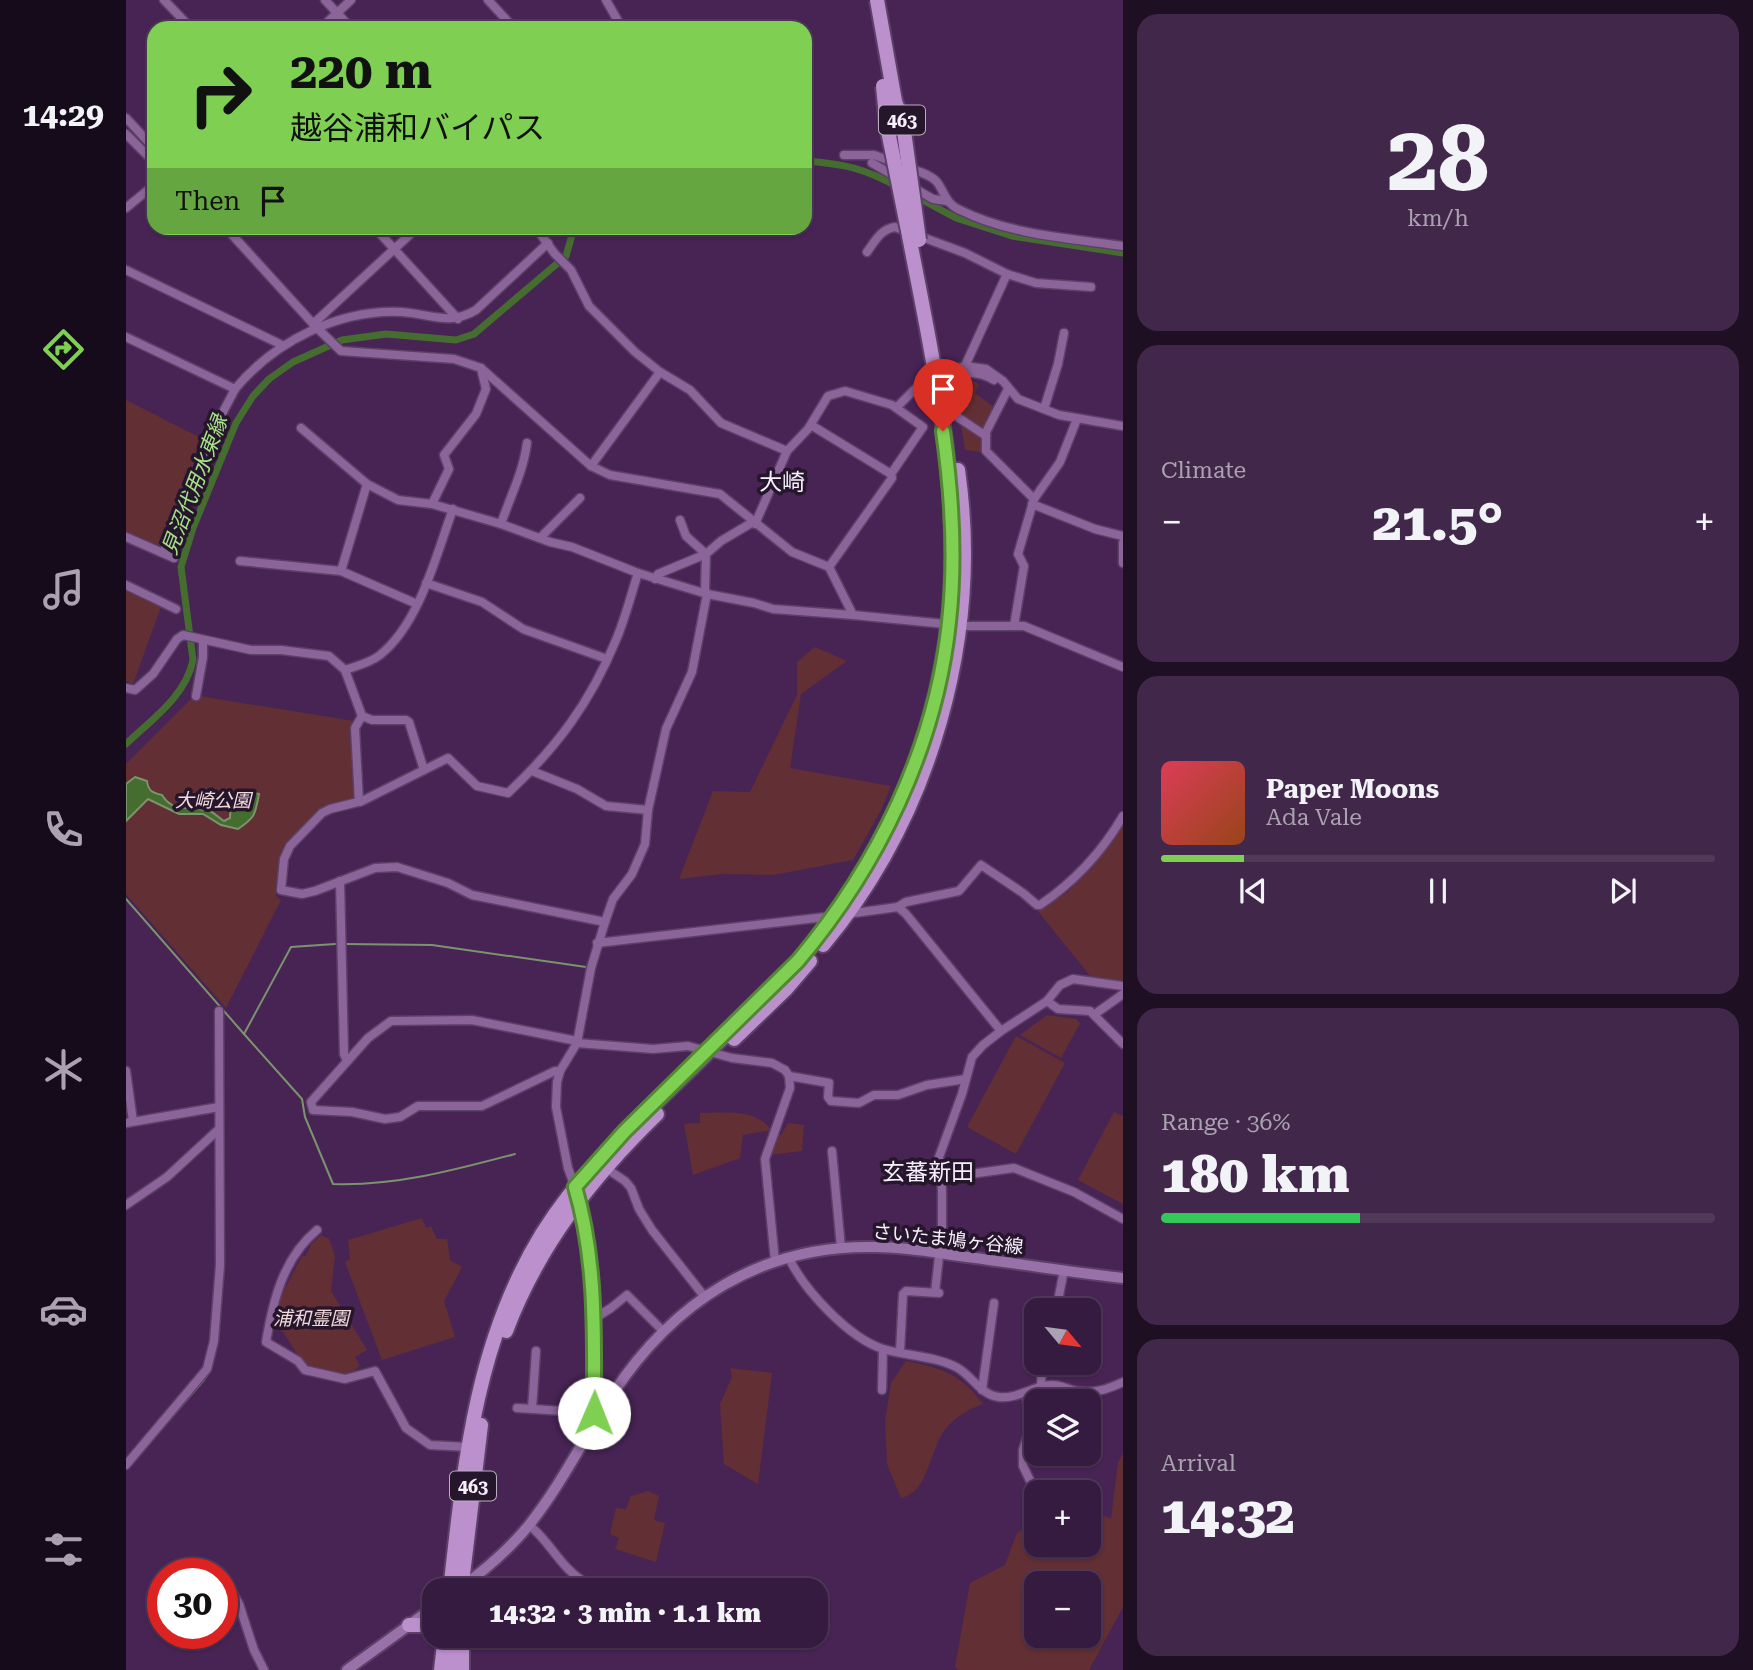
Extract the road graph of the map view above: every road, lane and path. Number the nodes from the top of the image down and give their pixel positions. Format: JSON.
{"nodes":[{"id":1,"x":164,"y":0,"type":"edge"},
{"id":2,"x":325,"y":0,"type":"edge"},
{"id":3,"x":351,"y":0,"type":"edge"},
{"id":4,"x":488,"y":0,"type":"edge"},
{"id":5,"x":606,"y":0,"type":"edge"},
{"id":6,"x":869,"y":0,"type":"edge"},
{"id":7,"x":877,"y":0,"type":"edge"},
{"id":8,"x":337,"y":13,"type":"junction"},
{"id":9,"x":184,"y":21,"type":"edge"},
{"id":10,"x":328,"y":21,"type":"edge"},
{"id":11,"x":344,"y":21,"type":"edge"},
{"id":12,"x":508,"y":21,"type":"edge"},
{"id":13,"x":618,"y":21,"type":"edge"},
{"id":14,"x":126,"y":118,"type":"edge"},
{"id":15,"x":126,"y":134,"type":"edge"},
{"id":16,"x":147,"y":140,"type":"edge"},
{"id":17,"x":147,"y":155,"type":"edge"},
{"id":18,"x":844,"y":155,"type":"dead end"},
{"id":19,"x":872,"y":163,"type":"dead end"},
{"id":20,"x":895,"y":177,"type":"junction"},
{"id":21,"x":147,"y":190,"type":"edge"},
{"id":22,"x":947,"y":201,"type":"junction"},
{"id":23,"x":129,"y":203,"type":"edge"},
{"id":24,"x":232,"y":235,"type":"edge"},
{"id":25,"x":381,"y":235,"type":"edge"},
{"id":26,"x":409,"y":235,"type":"edge"},
{"id":27,"x":542,"y":235,"type":"edge"},
{"id":28,"x":914,"y":237,"type":"junction"},
{"id":29,"x":548,"y":243,"type":"junction"},
{"id":30,"x":1123,"y":246,"type":"edge"},
{"id":31,"x":394,"y":249,"type":"junction"},
{"id":32,"x":867,"y":252,"type":"dead end"},
{"id":33,"x":126,"y":270,"type":"edge"},
{"id":34,"x":1007,"y":274,"type":"junction"},
{"id":35,"x":1091,"y":287,"type":"dead end"},
{"id":36,"x":458,"y":319,"type":"junction"},
{"id":37,"x":314,"y":326,"type":"junction"},
{"id":38,"x":1064,"y":333,"type":"dead end"},
{"id":39,"x":126,"y":337,"type":"edge"},
{"id":40,"x":282,"y":345,"type":"junction"},
{"id":41,"x":965,"y":366,"type":"junction"},
{"id":42,"x":481,"y":368,"type":"junction"},
{"id":43,"x":660,"y":372,"type":"junction"},
{"id":44,"x":938,"y":378,"type":"junction"},
{"id":45,"x":1006,"y":385,"type":"junction"},
{"id":46,"x":235,"y":389,"type":"junction"},
{"id":47,"x":895,"y":406,"type":"junction"},
{"id":48,"x":1044,"y":410,"type":"junction"},
{"id":49,"x":956,"y":416,"type":"dead end"},
{"id":50,"x":1077,"y":419,"type":"junction"},
{"id":51,"x":811,"y":425,"type":"junction"},
{"id":52,"x":1123,"y":426,"type":"edge"},
{"id":53,"x":301,"y":428,"type":"dead end"},
{"id":54,"x":986,"y":436,"type":"junction"},
{"id":55,"x":527,"y":443,"type":"dead end"},
{"id":56,"x":788,"y":451,"type":"junction"},
{"id":57,"x":591,"y":467,"type":"junction"},
{"id":58,"x":891,"y":474,"type":"junction"},
{"id":59,"x":367,"y":484,"type":"junction"},
{"id":60,"x":580,"y":498,"type":"dead end"},
{"id":61,"x":1033,"y":501,"type":"junction"},
{"id":62,"x":432,"y":504,"type":"junction"},
{"id":63,"x":453,"y":509,"type":"junction"},
{"id":64,"x":680,"y":520,"type":"dead end"},
{"id":65,"x":754,"y":523,"type":"junction"},
{"id":66,"x":501,"y":524,"type":"junction"},
{"id":67,"x":1123,"y":536,"type":"edge"},
{"id":68,"x":126,"y":537,"type":"edge"},
{"id":69,"x":540,"y":538,"type":"junction"},
{"id":70,"x":1123,"y":543,"type":"edge"},
{"id":71,"x":163,"y":553,"type":"junction"},
{"id":72,"x":706,"y":554,"type":"junction"},
{"id":73,"x":174,"y":558,"type":"dead end"},
{"id":74,"x":240,"y":561,"type":"dead end"},
{"id":75,"x":1123,"y":563,"type":"edge"},
{"id":76,"x":829,"y":567,"type":"junction"},
{"id":77,"x":341,"y":571,"type":"junction"},
{"id":78,"x":638,"y":573,"type":"junction"},
{"id":79,"x":655,"y":579,"type":"junction"},
{"id":80,"x":426,"y":583,"type":"junction"},
{"id":81,"x":126,"y":585,"type":"edge"},
{"id":82,"x":707,"y":594,"type":"junction"},
{"id":83,"x":417,"y":604,"type":"junction"},
{"id":84,"x":176,"y":609,"type":"dead end"},
{"id":85,"x":853,"y":615,"type":"junction"},
{"id":86,"x":954,"y":624,"type":"junction"},
{"id":87,"x":1014,"y":626,"type":"junction"},
{"id":88,"x":201,"y":640,"type":"junction"},
{"id":89,"x":607,"y":659,"type":"junction"},
{"id":90,"x":1123,"y":667,"type":"edge"},
{"id":91,"x":345,"y":670,"type":"junction"},
{"id":92,"x":126,"y":688,"type":"edge"},
{"id":93,"x":197,"y":696,"type":"dead end"},
{"id":94,"x":362,"y":716,"type":"junction"},
{"id":95,"x":424,"y":770,"type":"junction"},
{"id":96,"x":532,"y":771,"type":"junction"},
{"id":97,"x":359,"y":802,"type":"junction"},
{"id":98,"x":648,"y":810,"type":"junction"},
{"id":99,"x":1123,"y":816,"type":"edge"},
{"id":100,"x":340,"y":881,"type":"junction"},
{"id":101,"x":898,"y":907,"type":"junction"},
{"id":102,"x":840,"y":915,"type":"junction"},
{"id":103,"x":604,"y":922,"type":"junction"},
{"id":104,"x":597,"y":943,"type":"junction"},
{"id":105,"x":1123,"y":986,"type":"edge"},
{"id":106,"x":1123,"y":994,"type":"edge"},
{"id":107,"x":1046,"y":1001,"type":"junction"},
{"id":108,"x":219,"y":1011,"type":"dead end"},
{"id":109,"x":1095,"y":1014,"type":"junction"},
{"id":110,"x":1001,"y":1031,"type":"junction"},
{"id":111,"x":577,"y":1042,"type":"junction"},
{"id":112,"x":1123,"y":1044,"type":"edge"},
{"id":113,"x":347,"y":1061,"type":"junction"},
{"id":114,"x":126,"y":1071,"type":"edge"},
{"id":115,"x":560,"y":1071,"type":"junction"},
{"id":116,"x":789,"y":1076,"type":"junction"},
{"id":117,"x":966,"y":1079,"type":"junction"},
{"id":118,"x":219,"y":1107,"type":"junction"},
{"id":119,"x":129,"y":1122,"type":"edge"},
{"id":120,"x":219,"y":1129,"type":"junction"},
{"id":121,"x":832,"y":1151,"type":"dead end"},
{"id":122,"x":607,"y":1165,"type":"junction"},
{"id":123,"x":941,"y":1178,"type":"junction"},
{"id":124,"x":577,"y":1193,"type":"junction"},
{"id":125,"x":126,"y":1205,"type":"edge"},
{"id":126,"x":1123,"y":1219,"type":"edge"},
{"id":127,"x":317,"y":1230,"type":"dead end"},
{"id":128,"x":841,"y":1248,"type":"junction"},
{"id":129,"x":940,"y":1253,"type":"junction"},
{"id":130,"x":789,"y":1258,"type":"junction"},
{"id":131,"x":775,"y":1261,"type":"junction"},
{"id":132,"x":1064,"y":1270,"type":"junction"},
{"id":133,"x":1123,"y":1278,"type":"edge"},
{"id":134,"x":704,"y":1296,"type":"junction"},
{"id":135,"x":1059,"y":1298,"type":"edge"},
{"id":136,"x":994,"y":1303,"type":"dead end"},
{"id":137,"x":595,"y":1318,"type":"junction"},
{"id":138,"x":663,"y":1331,"type":"junction"},
{"id":139,"x":883,"y":1349,"type":"junction"},
{"id":140,"x":536,"y":1351,"type":"dead end"},
{"id":141,"x":900,"y":1352,"type":"junction"},
{"id":142,"x":1041,"y":1376,"type":"edge"},
{"id":143,"x":1123,"y":1382,"type":"edge"},
{"id":144,"x":1041,"y":1387,"type":"junction"},
{"id":145,"x":1036,"y":1389,"type":"edge"},
{"id":146,"x":882,"y":1390,"type":"dead end"},
{"id":147,"x":982,"y":1390,"type":"junction"},
{"id":148,"x":1024,"y":1393,"type":"edge"},
{"id":149,"x":517,"y":1408,"type":"dead end"},
{"id":150,"x":532,"y":1409,"type":"junction"},
{"id":151,"x":596,"y":1414,"type":"junction"},
{"id":152,"x":467,"y":1447,"type":"junction"},
{"id":153,"x":1024,"y":1447,"type":"edge"},
{"id":154,"x":126,"y":1465,"type":"edge"},
{"id":155,"x":1030,"y":1480,"type":"edge"},
{"id":156,"x":529,"y":1525,"type":"junction"},
{"id":157,"x":458,"y":1578,"type":"edge"},
{"id":158,"x":459,"y":1578,"type":"edge"},
{"id":159,"x":472,"y":1578,"type":"edge"},
{"id":160,"x":578,"y":1578,"type":"edge"},
{"id":161,"x":238,"y":1602,"type":"edge"},
{"id":162,"x":422,"y":1616,"type":"edge"},
{"id":163,"x":409,"y":1625,"type":"junction"},
{"id":164,"x":422,"y":1625,"type":"edge"},
{"id":165,"x":437,"y":1648,"type":"edge"},
{"id":166,"x":442,"y":1648,"type":"edge"},
{"id":167,"x":454,"y":1648,"type":"edge"},
{"id":168,"x":462,"y":1648,"type":"edge"},
{"id":169,"x":264,"y":1670,"type":"edge"},
{"id":170,"x":347,"y":1670,"type":"edge"},
{"id":171,"x":438,"y":1670,"type":"edge"},
{"id":172,"x":451,"y":1670,"type":"edge"},
{"id":173,"x":462,"y":1670,"type":"edge"}],
"edges":[{"from":1,"to":9,"type":"street"},
{"from":2,"to":8,"type":"street"},
{"from":3,"to":8,"type":"street"},
{"from":4,"to":12,"type":"street"},
{"from":5,"to":13,"type":"street"},
{"from":6,"to":28,"type":"highway","number":"463","bridge":true},
{"from":7,"to":28,"type":"highway","number":"463","bridge":true},
{"from":8,"to":10,"type":"street"},
{"from":8,"to":11,"type":"street"},
{"from":14,"to":16,"type":"street"},
{"from":15,"to":17,"type":"street"},
{"from":18,"to":22,"type":"street"},
{"from":19,"to":20,"type":"street"},
{"from":20,"to":22,"type":"street"},
{"from":20,"to":28,"type":"street"},
{"from":21,"to":23,"type":"street"},
{"from":22,"to":30,"type":"street"},
{"from":24,"to":37,"type":"street"},
{"from":25,"to":31,"type":"street"},
{"from":26,"to":31,"type":"street"},
{"from":27,"to":29,"type":"street"},
{"from":28,"to":32,"type":"street"},
{"from":28,"to":34,"type":"street"},
{"from":28,"to":44,"type":"highway","number":"463"},
{"from":29,"to":36,"type":"street"},
{"from":29,"to":43,"type":"street"},
{"from":31,"to":36,"type":"street"},
{"from":31,"to":37,"type":"street"},
{"from":33,"to":40,"type":"street"},
{"from":34,"to":35,"type":"street"},
{"from":34,"to":41,"type":"street"},
{"from":36,"to":37,"type":"street"},
{"from":37,"to":40,"type":"street"},
{"from":37,"to":42,"type":"street"},
{"from":38,"to":48,"type":"street"},
{"from":39,"to":46,"type":"street"},
{"from":40,"to":46,"type":"street"},
{"from":41,"to":44,"type":"street"},
{"from":41,"to":45,"type":"street"},
{"from":42,"to":57,"type":"street"},
{"from":42,"to":62,"type":"street"},
{"from":43,"to":56,"type":"street"},
{"from":43,"to":57,"type":"street"},
{"from":44,"to":45,"type":"street"},
{"from":44,"to":47,"type":"street"},
{"from":44,"to":86,"type":"highway","number":"463"},
{"from":45,"to":48,"type":"street"},
{"from":45,"to":54,"type":"street"},
{"from":46,"to":71,"type":"street"},
{"from":47,"to":51,"type":"street"},
{"from":47,"to":58,"type":"street"},
{"from":48,"to":50,"type":"street"},
{"from":49,"to":54,"type":"street"},
{"from":50,"to":52,"type":"street"},
{"from":50,"to":61,"type":"street"},
{"from":51,"to":56,"type":"street"},
{"from":51,"to":58,"type":"street"},
{"from":53,"to":59,"type":"street"},
{"from":54,"to":61,"type":"street"},
{"from":55,"to":66,"type":"street"},
{"from":56,"to":65,"type":"street"},
{"from":57,"to":65,"type":"street"},
{"from":58,"to":76,"type":"street"},
{"from":59,"to":62,"type":"street"},
{"from":59,"to":77,"type":"street"},
{"from":60,"to":69,"type":"street"},
{"from":61,"to":67,"type":"street"},
{"from":61,"to":87,"type":"street"},
{"from":62,"to":63,"type":"street"},
{"from":63,"to":66,"type":"street"},
{"from":63,"to":80,"type":"street"},
{"from":64,"to":72,"type":"street"},
{"from":65,"to":72,"type":"street"},
{"from":65,"to":76,"type":"street"},
{"from":66,"to":69,"type":"street"},
{"from":68,"to":71,"type":"street"},
{"from":69,"to":78,"type":"street"},
{"from":70,"to":75,"type":"street"},
{"from":71,"to":73,"type":"street"},
{"from":72,"to":79,"type":"street"},
{"from":72,"to":82,"type":"street"},
{"from":74,"to":77,"type":"street"},
{"from":76,"to":85,"type":"street"},
{"from":77,"to":83,"type":"street"},
{"from":78,"to":79,"type":"street"},
{"from":78,"to":89,"type":"street"},
{"from":79,"to":82,"type":"street"},
{"from":80,"to":83,"type":"street"},
{"from":80,"to":89,"type":"street"},
{"from":81,"to":84,"type":"street"},
{"from":82,"to":85,"type":"street"},
{"from":82,"to":98,"type":"street"},
{"from":83,"to":91,"type":"street"},
{"from":85,"to":86,"type":"street"},
{"from":86,"to":87,"type":"street"},
{"from":86,"to":102,"type":"highway","number":"463"},
{"from":87,"to":90,"type":"street"},
{"from":88,"to":91,"type":"street"},
{"from":88,"to":92,"type":"street"},
{"from":88,"to":93,"type":"street"},
{"from":89,"to":96,"type":"street"},
{"from":91,"to":94,"type":"street"},
{"from":94,"to":95,"type":"street"},
{"from":94,"to":97,"type":"street"},
{"from":95,"to":96,"type":"street"},
{"from":95,"to":97,"type":"street"},
{"from":96,"to":98,"type":"street"},
{"from":97,"to":100,"type":"street"},
{"from":98,"to":103,"type":"street"},
{"from":99,"to":101,"type":"street"},
{"from":100,"to":103,"type":"street"},
{"from":100,"to":113,"type":"street"},
{"from":101,"to":102,"type":"street"},
{"from":101,"to":110,"type":"street"},
{"from":102,"to":104,"type":"street"},
{"from":102,"to":122,"type":"highway","number":"463"},
{"from":102,"to":124,"type":"highway","number":"463"},
{"from":103,"to":104,"type":"street"},
{"from":104,"to":111,"type":"street"},
{"from":105,"to":107,"type":"street"},
{"from":106,"to":109,"type":"street"},
{"from":107,"to":109,"type":"street"},
{"from":107,"to":110,"type":"street"},
{"from":108,"to":118,"type":"street"},
{"from":109,"to":112,"type":"street"},
{"from":110,"to":117,"type":"street"},
{"from":111,"to":113,"type":"street"},
{"from":111,"to":115,"type":"street"},
{"from":111,"to":116,"type":"street","bridge":true},
{"from":113,"to":115,"type":"street"},
{"from":114,"to":119,"type":"street"},
{"from":115,"to":124,"type":"street"},
{"from":116,"to":117,"type":"street"},
{"from":116,"to":131,"type":"street"},
{"from":117,"to":123,"type":"street"},
{"from":118,"to":119,"type":"street"},
{"from":118,"to":120,"type":"street"},
{"from":120,"to":125,"type":"street"},
{"from":120,"to":154,"type":"street"},
{"from":121,"to":128,"type":"street"},
{"from":122,"to":124,"type":"highway","number":"463"},
{"from":122,"to":134,"type":"street"},
{"from":123,"to":126,"type":"street"},
{"from":123,"to":129,"type":"street"},
{"from":124,"to":137,"type":"street"},
{"from":124,"to":152,"type":"highway","number":"463"},
{"from":124,"to":158,"type":"highway","number":"463"},
{"from":127,"to":152,"type":"street"},
{"from":128,"to":129,"type":"main road","name":"さいたま鳩ヶ谷線"},
{"from":128,"to":130,"type":"main road","name":"さいたま鳩ヶ谷線"},
{"from":129,"to":132,"type":"main road","name":"さいたま鳩ヶ谷線"},
{"from":129,"to":141,"type":"street"},
{"from":130,"to":131,"type":"main road","name":"さいたま鳩ヶ谷線"},
{"from":130,"to":139,"type":"street"},
{"from":131,"to":134,"type":"main road","name":"さいたま鳩ヶ谷線"},
{"from":132,"to":133,"type":"main road","name":"さいたま鳩ヶ谷線"},
{"from":132,"to":135,"type":"street"},
{"from":134,"to":138,"type":"main road","name":"さいたま鳩ヶ谷線"},
{"from":136,"to":147,"type":"street"},
{"from":137,"to":138,"type":"street"},
{"from":137,"to":151,"type":"street"},
{"from":138,"to":151,"type":"main road","name":"さいたま鳩ヶ谷線"},
{"from":139,"to":141,"type":"street"},
{"from":139,"to":146,"type":"street"},
{"from":140,"to":150,"type":"street"},
{"from":141,"to":147,"type":"street"},
{"from":142,"to":144,"type":"street"},
{"from":143,"to":144,"type":"street"},
{"from":144,"to":145,"type":"street"},
{"from":147,"to":148,"type":"street"},
{"from":149,"to":150,"type":"street"},
{"from":150,"to":151,"type":"street"},
{"from":151,"to":156,"type":"main road","name":"さいたま鳩ヶ谷線"},
{"from":152,"to":157,"type":"highway","number":"463"},
{"from":153,"to":155,"type":"street"},
{"from":156,"to":159,"type":"main road","name":"さいたま鳩ヶ谷線"},
{"from":156,"to":160,"type":"street"},
{"from":161,"to":169,"type":"street"},
{"from":162,"to":163,"type":"main road"},
{"from":163,"to":164,"type":"highway"},
{"from":163,"to":170,"type":"main road"},
{"from":165,"to":171,"type":"highway"},
{"from":166,"to":171,"type":"highway"},
{"from":167,"to":172,"type":"highway"},
{"from":168,"to":173,"type":"highway"}]}
